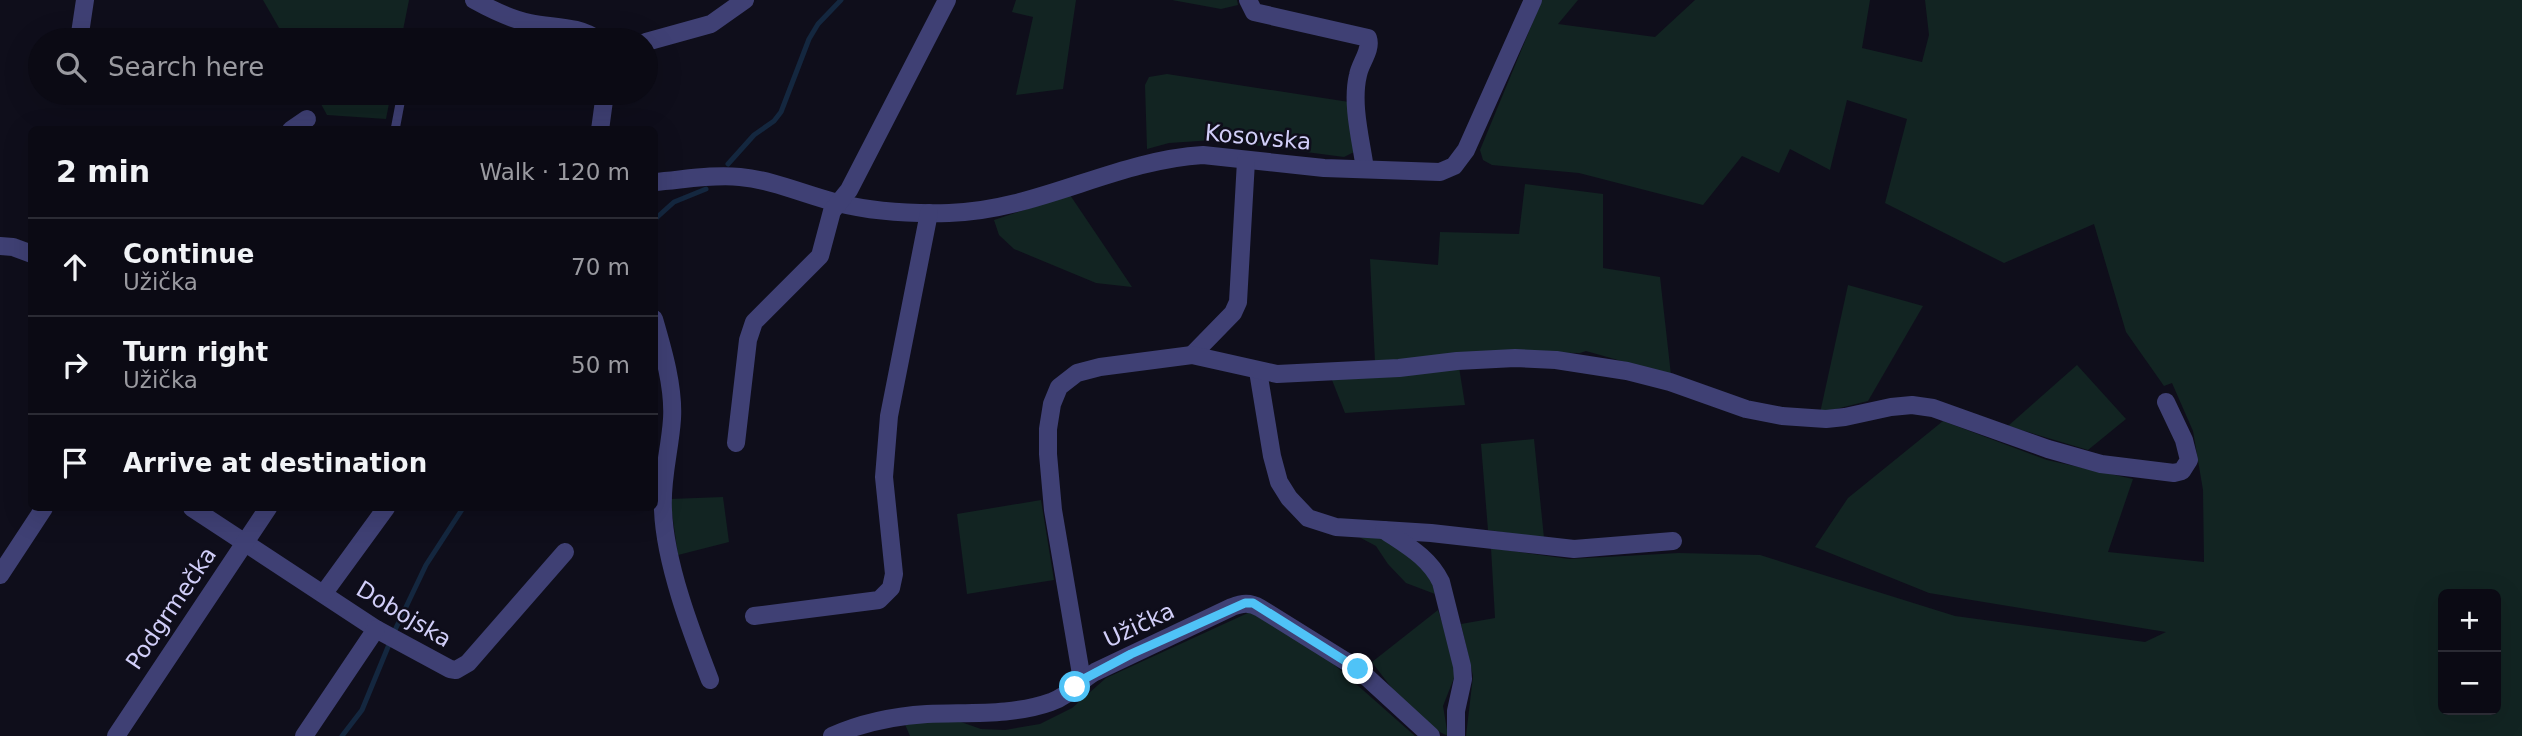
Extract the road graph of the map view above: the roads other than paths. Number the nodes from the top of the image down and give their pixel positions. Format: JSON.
{"nodes":[{"id":1,"x":85,"y":0,"type":"edge"},
{"id":2,"x":474,"y":0,"type":"edge"},
{"id":3,"x":745,"y":0,"type":"edge"},
{"id":4,"x":947,"y":0,"type":"edge"},
{"id":5,"x":1248,"y":0,"type":"edge"},
{"id":6,"x":1533,"y":0,"type":"edge"},
{"id":7,"x":81,"y":28,"type":"edge"},
{"id":8,"x":567,"y":28,"type":"edge"},
{"id":9,"x":658,"y":39,"type":"edge"},
{"id":10,"x":400,"y":105,"type":"edge"},
{"id":11,"x":603,"y":105,"type":"edge"},
{"id":12,"x":307,"y":119,"type":"dead end"},
{"id":13,"x":297,"y":126,"type":"edge"},
{"id":14,"x":396,"y":126,"type":"edge"},
{"id":15,"x":601,"y":126,"type":"edge"},
{"id":16,"x":1247,"y":161,"type":"junction"},
{"id":17,"x":1365,"y":169,"type":"junction"},
{"id":18,"x":658,"y":182,"type":"edge"},
{"id":19,"x":837,"y":203,"type":"junction"},
{"id":20,"x":929,"y":213,"type":"junction"},
{"id":21,"x":0,"y":246,"type":"edge"},
{"id":22,"x":28,"y":253,"type":"edge"},
{"id":23,"x":658,"y":335,"type":"edge"},
{"id":24,"x":1192,"y":355,"type":"junction"},
{"id":25,"x":1258,"y":371,"type":"junction"},
{"id":26,"x":2166,"y":402,"type":"dead end"},
{"id":27,"x":736,"y":443,"type":"dead end"},
{"id":28,"x":42,"y":511,"type":"edge"},
{"id":29,"x":196,"y":511,"type":"edge"},
{"id":30,"x":266,"y":511,"type":"edge"},
{"id":31,"x":384,"y":511,"type":"edge"},
{"id":32,"x":1384,"y":530,"type":"junction"},
{"id":33,"x":1673,"y":541,"type":"dead end"},
{"id":34,"x":244,"y":543,"type":"junction"},
{"id":35,"x":565,"y":552,"type":"dead end"},
{"id":36,"x":0,"y":575,"type":"edge"},
{"id":37,"x":324,"y":593,"type":"junction"},
{"id":38,"x":754,"y":616,"type":"dead end"},
{"id":39,"x":387,"y":634,"type":"junction"},
{"id":40,"x":710,"y":680,"type":"dead end"},
{"id":41,"x":1082,"y":680,"type":"junction"},
{"id":42,"x":116,"y":736,"type":"edge"},
{"id":43,"x":303,"y":736,"type":"edge"},
{"id":44,"x":832,"y":736,"type":"edge"},
{"id":45,"x":1431,"y":736,"type":"edge"},
{"id":46,"x":1457,"y":736,"type":"edge"}],
"edges":[{"from":1,"to":7,"type":"street"},
{"from":2,"to":8,"type":"street"},
{"from":3,"to":9,"type":"street"},
{"from":4,"to":19,"type":"street"},
{"from":5,"to":17,"type":"street"},
{"from":6,"to":17,"type":"street","name":"Kosovska"},
{"from":10,"to":14,"type":"lane"},
{"from":11,"to":15,"type":"street"},
{"from":12,"to":13,"type":"street"},
{"from":16,"to":17,"type":"street","name":"Kosovska"},
{"from":16,"to":20,"type":"street","name":"Kosovska"},
{"from":16,"to":24,"type":"street"},
{"from":18,"to":19,"type":"street","name":"Kosovska"},
{"from":19,"to":20,"type":"street","name":"Kosovska"},
{"from":19,"to":27,"type":"street"},
{"from":20,"to":38,"type":"street"},
{"from":21,"to":22,"type":"street"},
{"from":23,"to":40,"type":"street"},
{"from":24,"to":25,"type":"street"},
{"from":24,"to":41,"type":"street"},
{"from":25,"to":26,"type":"street"},
{"from":25,"to":32,"type":"street"},
{"from":28,"to":36,"type":"street"},
{"from":29,"to":34,"type":"street","name":"Dobojska"},
{"from":30,"to":34,"type":"street","name":"Podgrmečka"},
{"from":31,"to":37,"type":"street"},
{"from":32,"to":33,"type":"street"},
{"from":32,"to":46,"type":"street"},
{"from":34,"to":37,"type":"street","name":"Dobojska"},
{"from":34,"to":42,"type":"street","name":"Podgrmečka"},
{"from":35,"to":39,"type":"street","name":"Dobojska"},
{"from":37,"to":39,"type":"street","name":"Dobojska"},
{"from":39,"to":43,"type":"street"},
{"from":41,"to":44,"type":"street","name":"Užička"},
{"from":41,"to":45,"type":"street","name":"Užička"}]}
